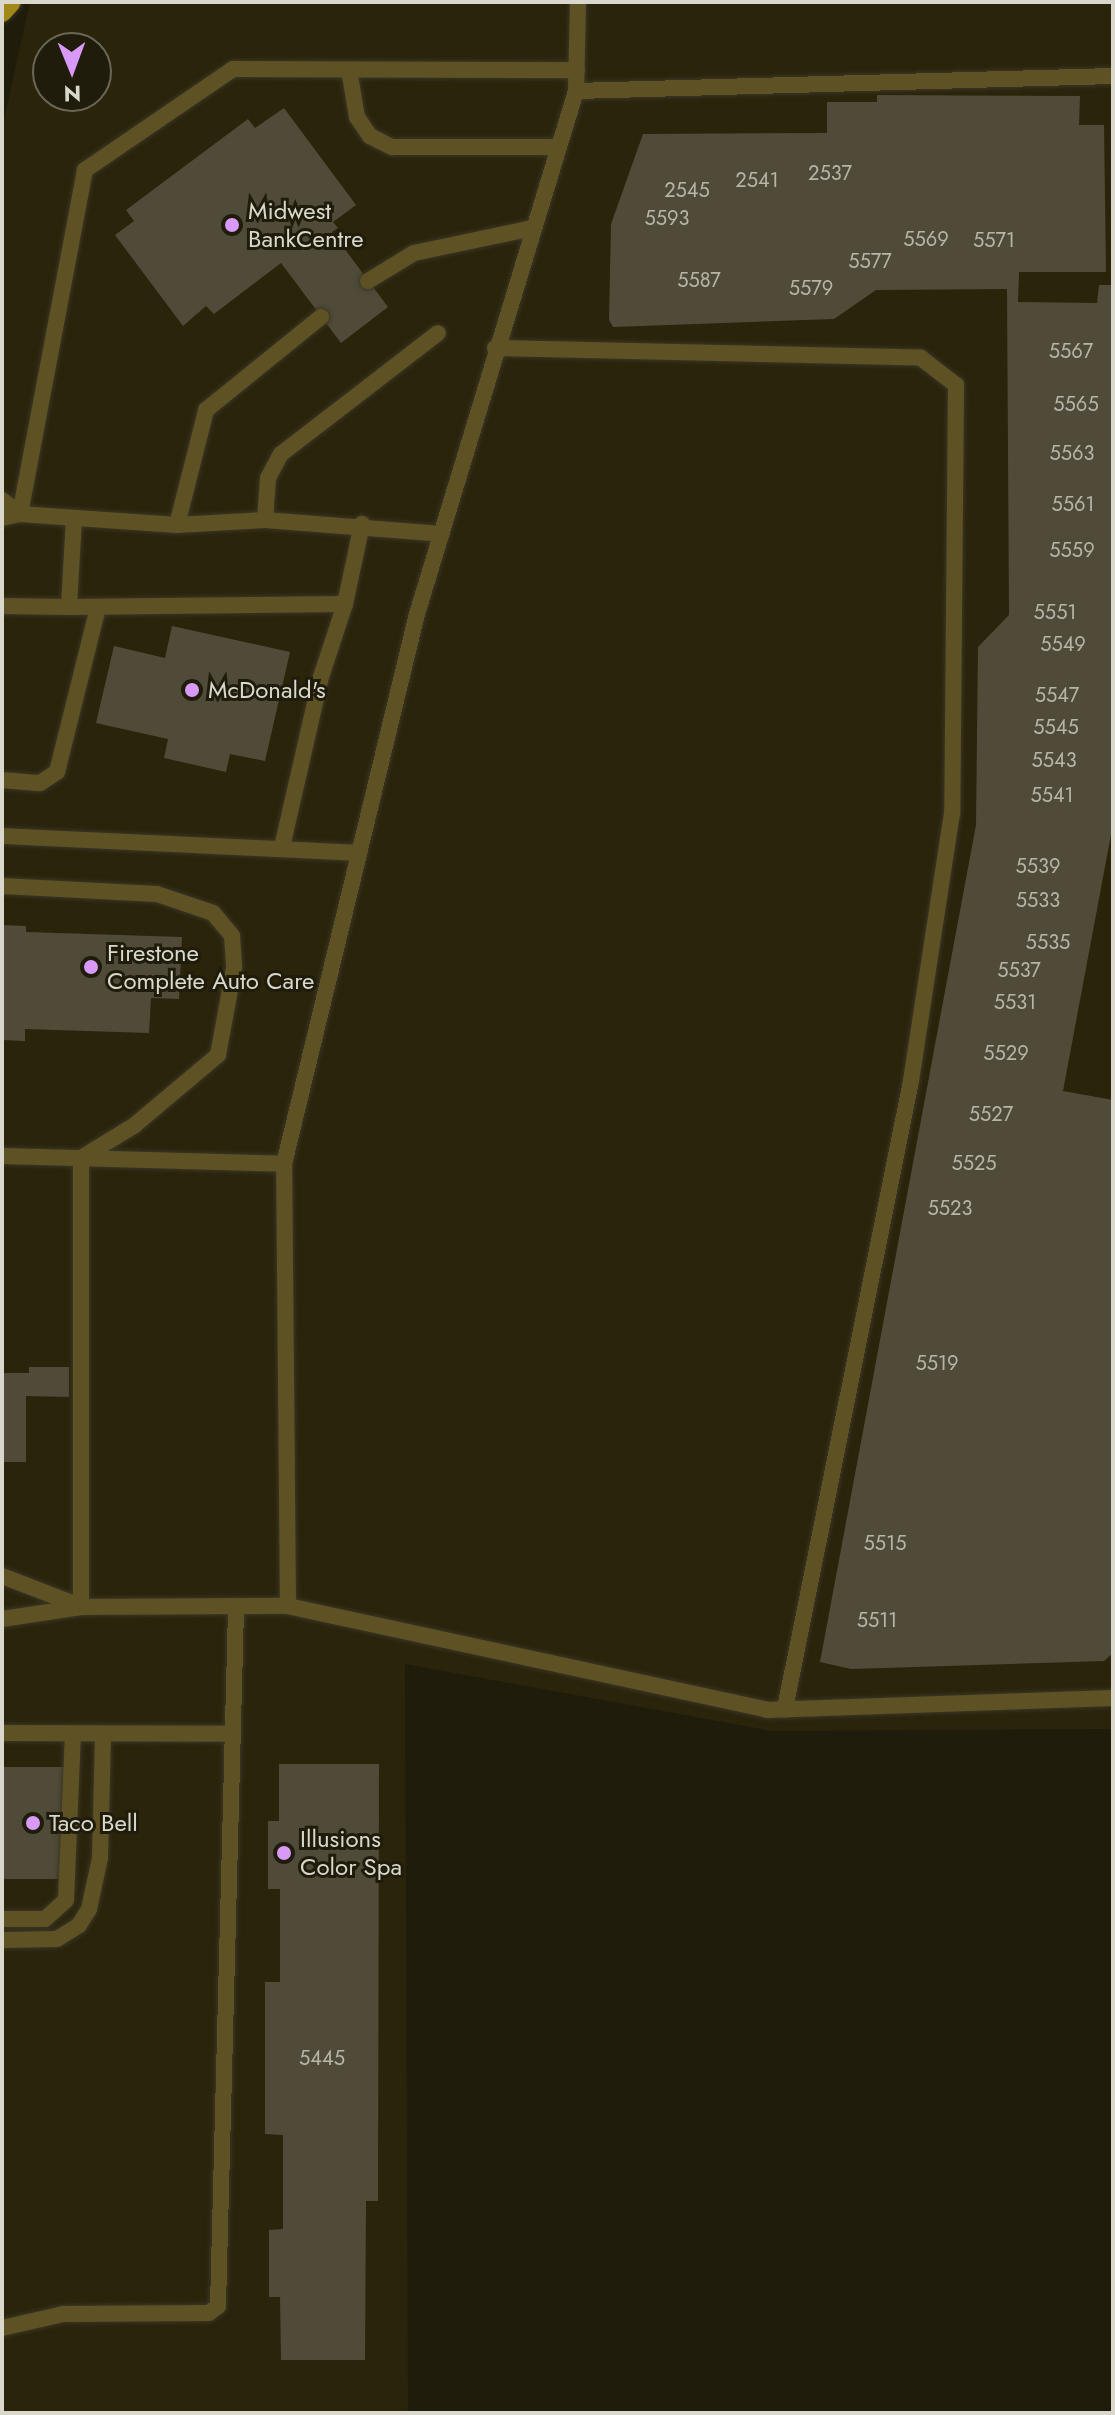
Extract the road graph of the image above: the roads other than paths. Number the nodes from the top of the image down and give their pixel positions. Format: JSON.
{"nodes":[{"id":1,"x":11,"y":2,"type":"edge"},
{"id":2,"x":578,"y":2,"type":"edge"},
{"id":3,"x":2,"y":12,"type":"edge"},
{"id":4,"x":349,"y":70,"type":"junction"},
{"id":5,"x":577,"y":70,"type":"junction"},
{"id":6,"x":1113,"y":76,"type":"edge"},
{"id":7,"x":576,"y":91,"type":"junction"},
{"id":8,"x":559,"y":147,"type":"junction"},
{"id":9,"x":533,"y":228,"type":"junction"},
{"id":10,"x":368,"y":281,"type":"dead end"},
{"id":11,"x":321,"y":317,"type":"dead end"},
{"id":12,"x":438,"y":333,"type":"dead end"},
{"id":13,"x":495,"y":348,"type":"junction"},
{"id":14,"x":2,"y":500,"type":"edge"},
{"id":15,"x":20,"y":514,"type":"junction"},
{"id":16,"x":2,"y":518,"type":"edge"},
{"id":17,"x":74,"y":519,"type":"junction"},
{"id":18,"x":265,"y":520,"type":"junction"},
{"id":19,"x":362,"y":524,"type":"junction"},
{"id":20,"x":177,"y":525,"type":"junction"},
{"id":21,"x":441,"y":534,"type":"junction"},
{"id":22,"x":345,"y":604,"type":"junction"},
{"id":23,"x":2,"y":606,"type":"edge"},
{"id":24,"x":69,"y":607,"type":"junction"},
{"id":25,"x":98,"y":607,"type":"junction"},
{"id":26,"x":2,"y":780,"type":"edge"},
{"id":27,"x":2,"y":836,"type":"edge"},
{"id":28,"x":282,"y":847,"type":"junction"},
{"id":29,"x":359,"y":853,"type":"junction"},
{"id":30,"x":2,"y":886,"type":"edge"},
{"id":31,"x":2,"y":1156,"type":"edge"},
{"id":32,"x":81,"y":1158,"type":"junction"},
{"id":33,"x":284,"y":1164,"type":"junction"},
{"id":34,"x":2,"y":1576,"type":"edge"},
{"id":35,"x":288,"y":1606,"type":"junction"},
{"id":36,"x":81,"y":1607,"type":"junction"},
{"id":37,"x":236,"y":1607,"type":"junction"},
{"id":38,"x":2,"y":1619,"type":"edge"},
{"id":39,"x":1113,"y":1698,"type":"edge"},
{"id":40,"x":785,"y":1709,"type":"junction"},
{"id":41,"x":2,"y":1733,"type":"edge"},
{"id":42,"x":73,"y":1734,"type":"junction"},
{"id":43,"x":103,"y":1734,"type":"junction"},
{"id":44,"x":233,"y":1734,"type":"junction"},
{"id":45,"x":2,"y":1919,"type":"edge"},
{"id":46,"x":2,"y":1940,"type":"edge"},
{"id":47,"x":2,"y":2328,"type":"edge"}],
"edges":[{"from":1,"to":3,"type":"main road"},
{"from":2,"to":5,"type":"lane"},
{"from":4,"to":5,"type":"lane"},
{"from":4,"to":8,"type":"lane"},
{"from":4,"to":15,"type":"lane"},
{"from":5,"to":7,"type":"lane"},
{"from":6,"to":7,"type":"lane"},
{"from":7,"to":8,"type":"lane"},
{"from":8,"to":9,"type":"lane"},
{"from":9,"to":10,"type":"lane"},
{"from":9,"to":13,"type":"lane"},
{"from":11,"to":20,"type":"lane"},
{"from":12,"to":18,"type":"lane"},
{"from":13,"to":21,"type":"lane"},
{"from":13,"to":40,"type":"lane"},
{"from":14,"to":15,"type":"lane"},
{"from":15,"to":16,"type":"lane"},
{"from":15,"to":17,"type":"lane"},
{"from":17,"to":20,"type":"lane"},
{"from":17,"to":24,"type":"lane"},
{"from":18,"to":19,"type":"lane"},
{"from":18,"to":20,"type":"lane"},
{"from":19,"to":21,"type":"lane"},
{"from":19,"to":22,"type":"lane"},
{"from":21,"to":29,"type":"lane"},
{"from":22,"to":25,"type":"lane"},
{"from":22,"to":28,"type":"lane"},
{"from":23,"to":24,"type":"lane"},
{"from":24,"to":25,"type":"lane"},
{"from":25,"to":26,"type":"lane"},
{"from":27,"to":28,"type":"lane"},
{"from":28,"to":29,"type":"lane"},
{"from":29,"to":33,"type":"lane"},
{"from":30,"to":32,"type":"lane"},
{"from":31,"to":32,"type":"lane"},
{"from":32,"to":33,"type":"lane"},
{"from":32,"to":36,"type":"lane"},
{"from":33,"to":35,"type":"lane"},
{"from":34,"to":36,"type":"lane"},
{"from":35,"to":37,"type":"lane"},
{"from":35,"to":40,"type":"lane"},
{"from":36,"to":37,"type":"lane"},
{"from":36,"to":38,"type":"lane"},
{"from":37,"to":44,"type":"lane"},
{"from":39,"to":40,"type":"lane"},
{"from":41,"to":42,"type":"lane"},
{"from":42,"to":43,"type":"lane"},
{"from":42,"to":45,"type":"lane"},
{"from":43,"to":44,"type":"lane"},
{"from":43,"to":46,"type":"lane"},
{"from":44,"to":47,"type":"lane"}]}
